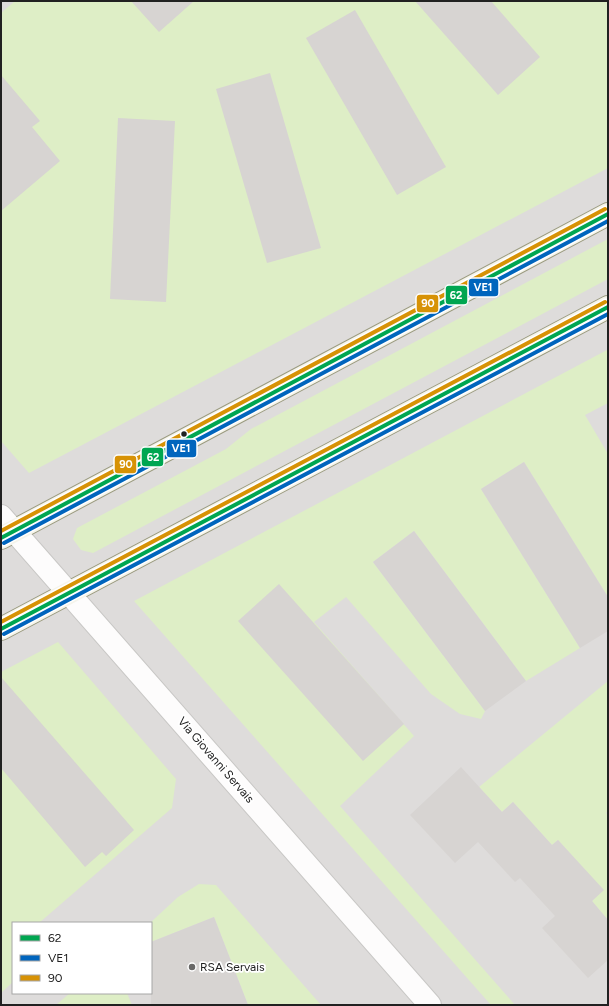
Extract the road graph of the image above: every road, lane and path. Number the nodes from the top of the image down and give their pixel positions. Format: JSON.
{"nodes":[{"id":1,"x":608,"y":214,"type":"edge"},
{"id":2,"x":608,"y":307,"type":"edge"},
{"id":3,"x":5,"y":528,"type":"edge"},
{"id":4,"x":68,"y":592,"type":"junction"},
{"id":5,"x":1,"y":629,"type":"edge"},
{"id":6,"x":430,"y":1005,"type":"edge"}],
"edges":[{"from":1,"to":3,"type":"main road"},
{"from":2,"to":4,"type":"main road"},
{"from":3,"to":4,"type":"street","name":"Via Giovanni Servais"},
{"from":4,"to":5,"type":"main road"},
{"from":4,"to":6,"type":"street","name":"Via Giovanni Servais"}]}
